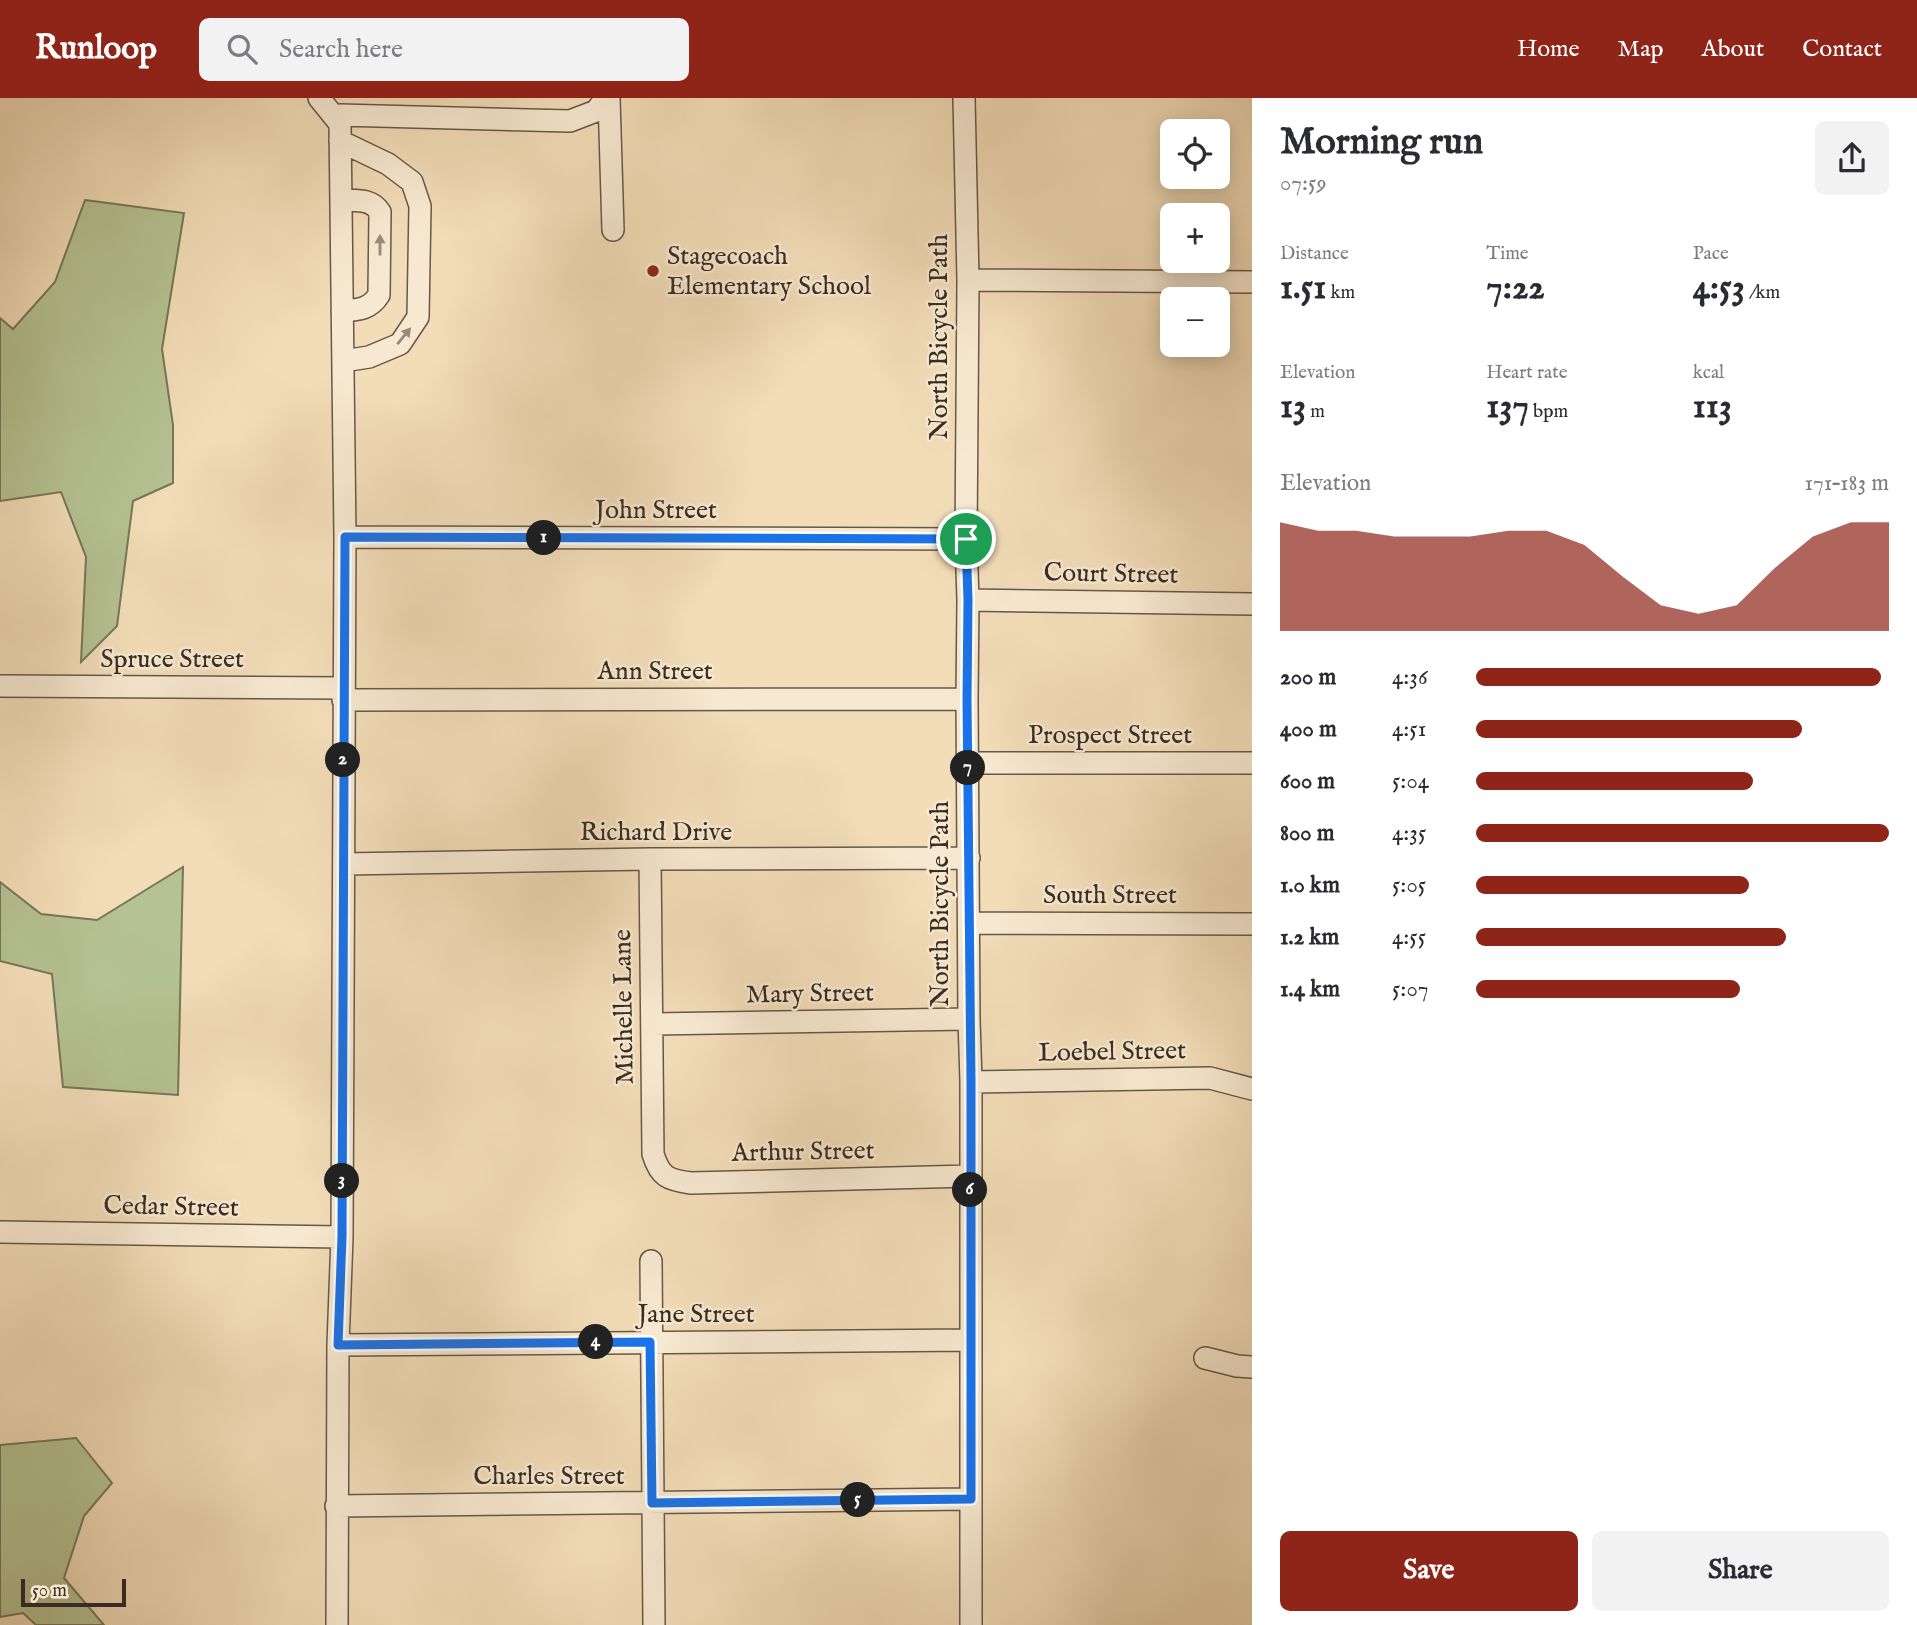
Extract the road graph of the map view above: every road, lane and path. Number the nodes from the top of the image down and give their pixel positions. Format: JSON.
{"nodes":[{"id":1,"x":319,"y":98,"type":"edge"},
{"id":2,"x":531,"y":98,"type":"edge"},
{"id":3,"x":608,"y":98,"type":"edge"},
{"id":4,"x":964,"y":98,"type":"edge"},
{"id":5,"x":340,"y":120,"type":"edge"},
{"id":6,"x":531,"y":120,"type":"junction"},
{"id":7,"x":341,"y":200,"type":"junction"},
{"id":8,"x":612,"y":230,"type":"dead end"},
{"id":9,"x":968,"y":280,"type":"junction"},
{"id":10,"x":1252,"y":282,"type":"edge"},
{"id":11,"x":342,"y":311,"type":"junction"},
{"id":12,"x":343,"y":361,"type":"junction"},
{"id":13,"x":345,"y":537,"type":"junction"},
{"id":14,"x":966,"y":539,"type":"junction"},
{"id":15,"x":968,"y":600,"type":"junction"},
{"id":16,"x":1252,"y":604,"type":"edge"},
{"id":17,"x":0,"y":686,"type":"edge"},
{"id":18,"x":344,"y":694,"type":"junction"},
{"id":19,"x":967,"y":699,"type":"junction"},
{"id":20,"x":968,"y":763,"type":"junction"},
{"id":21,"x":1252,"y":763,"type":"edge"},
{"id":22,"x":969,"y":858,"type":"junction"},
{"id":23,"x":650,"y":859,"type":"junction"},
{"id":24,"x":344,"y":864,"type":"junction"},
{"id":25,"x":969,"y":923,"type":"junction"},
{"id":26,"x":1252,"y":924,"type":"edge"},
{"id":27,"x":969,"y":1019,"type":"junction"},
{"id":28,"x":653,"y":1024,"type":"junction"},
{"id":29,"x":971,"y":1082,"type":"junction"},
{"id":30,"x":1252,"y":1089,"type":"edge"},
{"id":31,"x":653,"y":1154,"type":"joint"},
{"id":32,"x":970,"y":1176,"type":"junction"},
{"id":33,"x":0,"y":1233,"type":"edge"},
{"id":34,"x":342,"y":1237,"type":"junction"},
{"id":35,"x":651,"y":1261,"type":"dead end"},
{"id":36,"x":970,"y":1340,"type":"junction"},
{"id":37,"x":650,"y":1342,"type":"junction"},
{"id":38,"x":338,"y":1345,"type":"junction"},
{"id":39,"x":1205,"y":1358,"type":"dead end"},
{"id":40,"x":1252,"y":1367,"type":"edge"},
{"id":41,"x":971,"y":1499,"type":"junction"},
{"id":42,"x":652,"y":1503,"type":"junction"},
{"id":43,"x":336,"y":1506,"type":"junction"},
{"id":44,"x":337,"y":1625,"type":"edge"},
{"id":45,"x":654,"y":1625,"type":"edge"},
{"id":46,"x":971,"y":1625,"type":"edge"}],
"edges":[{"from":1,"to":5,"type":"street"},
{"from":2,"to":6,"type":"street"},
{"from":3,"to":6,"type":"street"},
{"from":3,"to":8,"type":"street"},
{"from":4,"to":9,"type":"street","name":"North Bicycle Path"},
{"from":5,"to":6,"type":"street"},
{"from":5,"to":7,"type":"street"},
{"from":12,"to":5,"type":"street","one_way":true},
{"from":7,"to":11,"type":"street"},
{"from":11,"to":7,"type":"street","one_way":true},
{"from":9,"to":10,"type":"street"},
{"from":9,"to":14,"type":"street","name":"North Bicycle Path"},
{"from":11,"to":12,"type":"street"},
{"from":12,"to":13,"type":"street"},
{"from":13,"to":14,"type":"street","name":"John Street"},
{"from":13,"to":18,"type":"street"},
{"from":14,"to":15,"type":"street","name":"North Bicycle Path"},
{"from":15,"to":16,"type":"street","name":"Court Street"},
{"from":15,"to":19,"type":"street","name":"North Bicycle Path"},
{"from":17,"to":18,"type":"street","name":"Spruce Street"},
{"from":18,"to":19,"type":"street","name":"Ann Street"},
{"from":18,"to":24,"type":"street"},
{"from":19,"to":20,"type":"street","name":"North Bicycle Path"},
{"from":20,"to":21,"type":"street","name":"Prospect Street"},
{"from":20,"to":22,"type":"street","name":"North Bicycle Path"},
{"from":22,"to":23,"type":"street","name":"Richard Drive"},
{"from":22,"to":25,"type":"street","name":"North Bicycle Path"},
{"from":23,"to":24,"type":"street","name":"Richard Drive"},
{"from":23,"to":28,"type":"street","name":"Michelle Lane"},
{"from":24,"to":34,"type":"street"},
{"from":25,"to":26,"type":"street","name":"South Street"},
{"from":25,"to":27,"type":"street","name":"North Bicycle Path"},
{"from":27,"to":28,"type":"street","name":"Mary Street"},
{"from":27,"to":29,"type":"street","name":"North Bicycle Path"},
{"from":28,"to":31,"type":"street","name":"Michelle Lane"},
{"from":29,"to":30,"type":"street","name":"Loebel Street"},
{"from":29,"to":32,"type":"street","name":"North Bicycle Path"},
{"from":31,"to":32,"type":"street","name":"Arthur Street"},
{"from":32,"to":36,"type":"street","name":"North Bicycle Path"},
{"from":33,"to":34,"type":"street","name":"Cedar Street"},
{"from":34,"to":38,"type":"street"},
{"from":35,"to":37,"type":"street"},
{"from":36,"to":37,"type":"street","name":"Jane Street"},
{"from":36,"to":41,"type":"street","name":"North Bicycle Path"},
{"from":37,"to":38,"type":"street","name":"Jane Street"},
{"from":37,"to":42,"type":"street"},
{"from":38,"to":43,"type":"street"},
{"from":39,"to":40,"type":"street"},
{"from":41,"to":42,"type":"street","name":"Charles Street"},
{"from":41,"to":46,"type":"street","name":"North Bicycle Path"},
{"from":42,"to":43,"type":"street","name":"Charles Street"},
{"from":42,"to":45,"type":"street"},
{"from":43,"to":44,"type":"street"}]}
